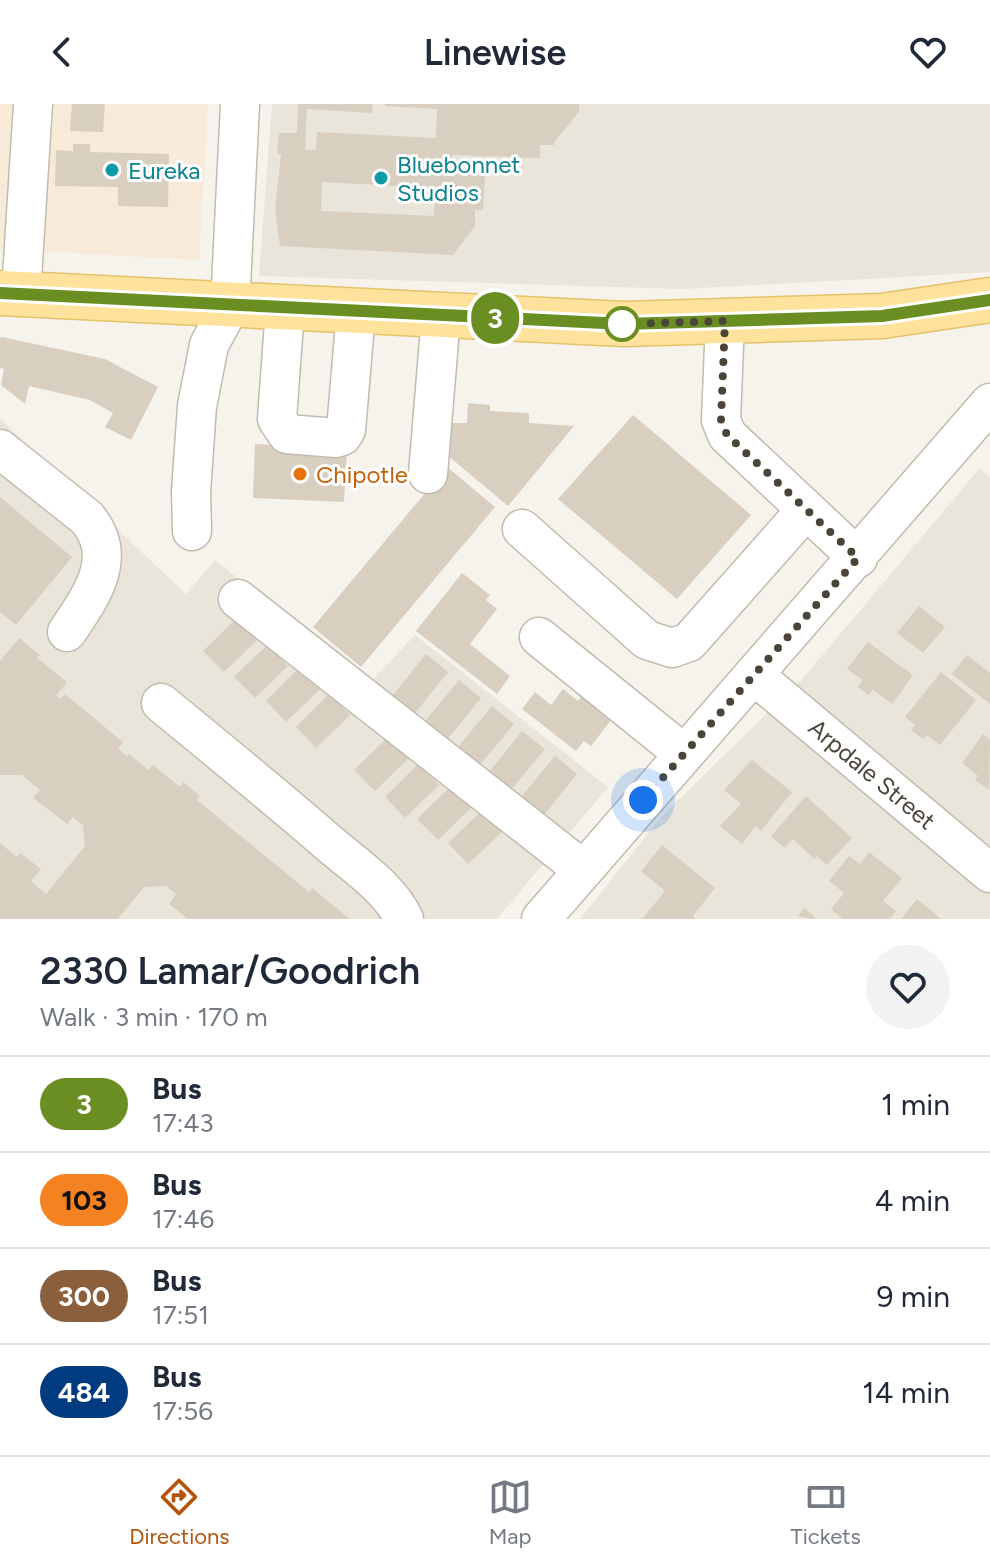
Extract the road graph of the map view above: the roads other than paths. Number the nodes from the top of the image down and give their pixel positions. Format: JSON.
{"nodes":[{"id":1,"x":33,"y":104,"type":"edge"},
{"id":2,"x":240,"y":104,"type":"edge"},
{"id":3,"x":10,"y":294,"type":"edge"},
{"id":4,"x":990,"y":300,"type":"edge"},
{"id":5,"x":230,"y":306,"type":"junction"},
{"id":6,"x":285,"y":309,"type":"junction"},
{"id":7,"x":356,"y":312,"type":"junction"},
{"id":8,"x":441,"y":316,"type":"junction"},
{"id":9,"x":725,"y":321,"type":"junction"},
{"id":10,"x":990,"y":403,"type":"edge"},
{"id":11,"x":0,"y":449,"type":"edge"},
{"id":12,"x":428,"y":474,"type":"dead end"},
{"id":13,"x":805,"y":511,"type":"junction"},
{"id":14,"x":522,"y":529,"type":"dead end"},
{"id":15,"x":192,"y":531,"type":"dead end"},
{"id":16,"x":858,"y":558,"type":"junction"},
{"id":17,"x":238,"y":599,"type":"dead end"},
{"id":18,"x":67,"y":632,"type":"dead end"},
{"id":19,"x":539,"y":637,"type":"dead end"},
{"id":20,"x":754,"y":675,"type":"junction"},
{"id":21,"x":161,"y":703,"type":"dead end"},
{"id":22,"x":684,"y":754,"type":"junction"},
{"id":23,"x":582,"y":869,"type":"junction"},
{"id":24,"x":990,"y":873,"type":"edge"},
{"id":25,"x":404,"y":919,"type":"edge"},
{"id":26,"x":541,"y":919,"type":"edge"}],
"edges":[{"from":1,"to":3,"type":"street"},
{"from":2,"to":5,"type":"street"},
{"from":3,"to":5,"type":"main road"},
{"from":4,"to":9,"type":"main road"},
{"from":5,"to":6,"type":"main road"},
{"from":5,"to":15,"type":"street"},
{"from":6,"to":7,"type":"main road"},
{"from":6,"to":7,"type":"street"},
{"from":7,"to":8,"type":"main road"},
{"from":8,"to":9,"type":"main road"},
{"from":8,"to":12,"type":"street"},
{"from":9,"to":13,"type":"street"},
{"from":10,"to":16,"type":"street"},
{"from":11,"to":18,"type":"street"},
{"from":13,"to":14,"type":"street"},
{"from":13,"to":16,"type":"street"},
{"from":16,"to":20,"type":"street"},
{"from":17,"to":23,"type":"street"},
{"from":19,"to":22,"type":"street"},
{"from":20,"to":22,"type":"street"},
{"from":20,"to":24,"type":"street","name":"Arpdale Street"},
{"from":21,"to":25,"type":"street"},
{"from":22,"to":23,"type":"street"},
{"from":23,"to":26,"type":"street"}]}
